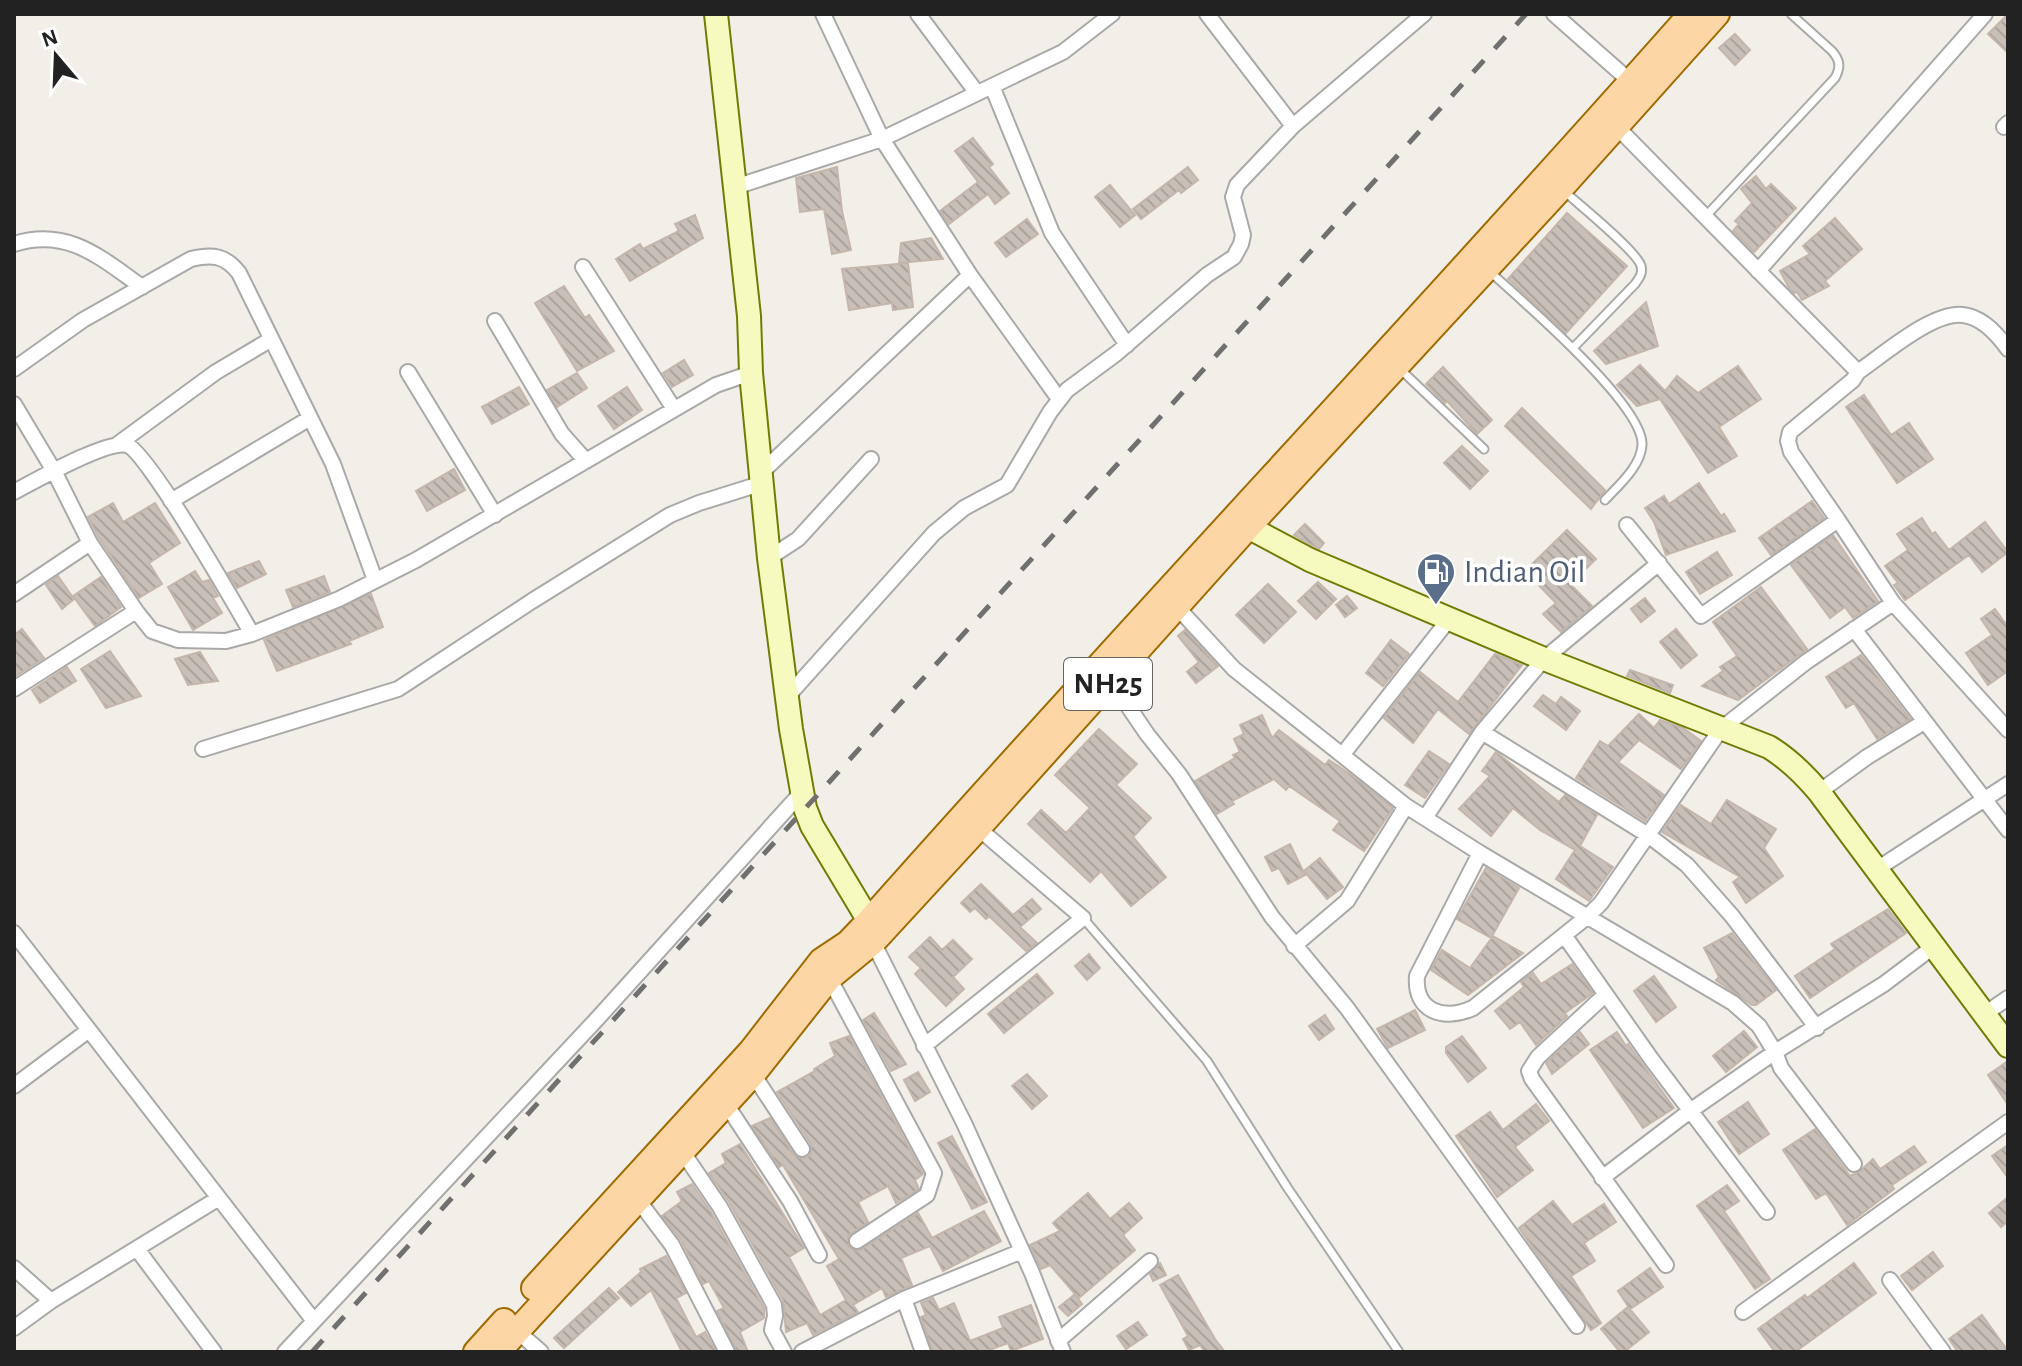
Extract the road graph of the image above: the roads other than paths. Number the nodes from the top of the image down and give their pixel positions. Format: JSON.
{"nodes":[{"id":1,"x":716,"y":14,"type":"edge"},
{"id":2,"x":823,"y":14,"type":"edge"},
{"id":3,"x":918,"y":14,"type":"edge"},
{"id":4,"x":1087,"y":14,"type":"edge"},
{"id":5,"x":1112,"y":14,"type":"edge"},
{"id":6,"x":1207,"y":14,"type":"edge"},
{"id":7,"x":1424,"y":14,"type":"edge"},
{"id":8,"x":1554,"y":14,"type":"edge"},
{"id":9,"x":1691,"y":14,"type":"edge"},
{"id":10,"x":1717,"y":14,"type":"edge"},
{"id":11,"x":1791,"y":14,"type":"edge"},
{"id":12,"x":1985,"y":14,"type":"edge"},
{"id":13,"x":1096,"y":27,"type":"junction"},
{"id":14,"x":1631,"y":82,"type":"junction"},
{"id":15,"x":992,"y":86,"type":"junction"},
{"id":16,"x":977,"y":93,"type":"junction"},
{"id":17,"x":1293,"y":126,"type":"junction"},
{"id":18,"x":1616,"y":126,"type":"junction"},
{"id":19,"x":882,"y":139,"type":"junction"},
{"id":20,"x":735,"y":187,"type":"junction"},
{"id":21,"x":1561,"y":188,"type":"junction"},
{"id":22,"x":1705,"y":217,"type":"junction"},
{"id":23,"x":14,"y":244,"type":"edge"},
{"id":24,"x":583,"y":267,"type":"dead end"},
{"id":25,"x":1487,"y":269,"type":"junction"},
{"id":26,"x":1758,"y":271,"type":"junction"},
{"id":27,"x":970,"y":275,"type":"junction"},
{"id":28,"x":142,"y":287,"type":"junction"},
{"id":29,"x":495,"y":321,"type":"dead end"},
{"id":30,"x":270,"y":340,"type":"junction"},
{"id":31,"x":1127,"y":345,"type":"junction"},
{"id":32,"x":1574,"y":347,"type":"junction"},
{"id":33,"x":2008,"y":349,"type":"edge"},
{"id":34,"x":1397,"y":366,"type":"junction"},
{"id":35,"x":14,"y":369,"type":"edge"},
{"id":36,"x":408,"y":372,"type":"dead end"},
{"id":37,"x":1858,"y":372,"type":"junction"},
{"id":38,"x":751,"y":373,"type":"junction"},
{"id":39,"x":1059,"y":399,"type":"junction"},
{"id":40,"x":14,"y":404,"type":"edge"},
{"id":41,"x":674,"y":409,"type":"junction"},
{"id":42,"x":310,"y":418,"type":"junction"},
{"id":43,"x":118,"y":444,"type":"junction"},
{"id":44,"x":1484,"y":449,"type":"dead end"},
{"id":45,"x":871,"y":459,"type":"dead end"},
{"id":46,"x":586,"y":461,"type":"junction"},
{"id":47,"x":54,"y":471,"type":"junction"},
{"id":48,"x":762,"y":478,"type":"junction"},
{"id":49,"x":14,"y":492,"type":"edge"},
{"id":50,"x":1605,"y":500,"type":"dead end"},
{"id":51,"x":171,"y":501,"type":"junction"},
{"id":52,"x":495,"y":515,"type":"junction"},
{"id":53,"x":1838,"y":520,"type":"junction"},
{"id":54,"x":1627,"y":525,"type":"dead end"},
{"id":55,"x":1248,"y":527,"type":"junction"},
{"id":56,"x":90,"y":543,"type":"junction"},
{"id":57,"x":769,"y":558,"type":"junction"},
{"id":58,"x":1659,"y":563,"type":"junction"},
{"id":59,"x":375,"y":580,"type":"junction"},
{"id":60,"x":14,"y":594,"type":"edge"},
{"id":61,"x":1893,"y":603,"type":"junction"},
{"id":62,"x":1178,"y":608,"type":"junction"},
{"id":63,"x":136,"y":611,"type":"junction"},
{"id":64,"x":1450,"y":618,"type":"junction"},
{"id":65,"x":1854,"y":629,"type":"junction"},
{"id":66,"x":252,"y":634,"type":"junction"},
{"id":67,"x":1544,"y":659,"type":"junction"},
{"id":68,"x":1111,"y":681,"type":"junction"},
{"id":69,"x":14,"y":689,"type":"edge"},
{"id":70,"x":786,"y":698,"type":"junction"},
{"id":71,"x":1924,"y":722,"type":"junction"},
{"id":72,"x":1721,"y":729,"type":"junction"},
{"id":73,"x":2008,"y":730,"type":"edge"},
{"id":74,"x":1482,"y":732,"type":"junction"},
{"id":75,"x":203,"y":749,"type":"dead end"},
{"id":76,"x":1343,"y":754,"type":"junction"},
{"id":77,"x":2008,"y":784,"type":"edge"},
{"id":78,"x":802,"y":792,"type":"junction"},
{"id":79,"x":1819,"y":792,"type":"junction"},
{"id":80,"x":1987,"y":799,"type":"junction"},
{"id":81,"x":1406,"y":806,"type":"junction"},
{"id":82,"x":1425,"y":818,"type":"junction"},
{"id":83,"x":978,"y":828,"type":"junction"},
{"id":84,"x":2008,"y":830,"type":"edge"},
{"id":85,"x":1648,"y":835,"type":"junction"},
{"id":86,"x":1480,"y":853,"type":"junction"},
{"id":87,"x":1877,"y":869,"type":"junction"},
{"id":88,"x":1588,"y":916,"type":"junction"},
{"id":89,"x":1083,"y":918,"type":"junction"},
{"id":90,"x":871,"y":931,"type":"junction"},
{"id":91,"x":14,"y":933,"type":"edge"},
{"id":92,"x":1564,"y":935,"type":"junction"},
{"id":93,"x":1294,"y":946,"type":"junction"},
{"id":94,"x":1933,"y":947,"type":"junction"},
{"id":95,"x":825,"y":969,"type":"junction"},
{"id":96,"x":1605,"y":995,"type":"junction"},
{"id":97,"x":2008,"y":998,"type":"edge"},
{"id":98,"x":1983,"y":1015,"type":"junction"},
{"id":99,"x":1817,"y":1028,"type":"junction"},
{"id":100,"x":89,"y":1030,"type":"junction"},
{"id":101,"x":924,"y":1046,"type":"junction"},
{"id":102,"x":2008,"y":1046,"type":"edge"},
{"id":103,"x":1775,"y":1052,"type":"junction"},
{"id":104,"x":753,"y":1074,"type":"junction"},
{"id":105,"x":14,"y":1086,"type":"edge"},
{"id":106,"x":726,"y":1104,"type":"junction"},
{"id":107,"x":1690,"y":1111,"type":"junction"},
{"id":108,"x":2008,"y":1122,"type":"edge"},
{"id":109,"x":802,"y":1149,"type":"dead end"},
{"id":110,"x":682,"y":1151,"type":"junction"},
{"id":111,"x":1854,"y":1164,"type":"dead end"},
{"id":112,"x":1602,"y":1178,"type":"junction"},
{"id":113,"x":219,"y":1198,"type":"junction"},
{"id":114,"x":638,"y":1200,"type":"junction"},
{"id":115,"x":1767,"y":1212,"type":"dead end"},
{"id":116,"x":857,"y":1241,"type":"dead end"},
{"id":117,"x":137,"y":1249,"type":"junction"},
{"id":118,"x":1022,"y":1251,"type":"junction"},
{"id":119,"x":819,"y":1255,"type":"dead end"},
{"id":120,"x":1150,"y":1261,"type":"dead end"},
{"id":121,"x":1666,"y":1265,"type":"dead end"},
{"id":122,"x":14,"y":1268,"type":"edge"},
{"id":123,"x":1890,"y":1280,"type":"dead end"},
{"id":124,"x":904,"y":1299,"type":"junction"},
{"id":125,"x":51,"y":1301,"type":"junction"},
{"id":126,"x":1743,"y":1312,"type":"dead end"},
{"id":127,"x":314,"y":1321,"type":"junction"},
{"id":128,"x":1577,"y":1326,"type":"dead end"},
{"id":129,"x":14,"y":1328,"type":"edge"},
{"id":130,"x":517,"y":1331,"type":"junction"},
{"id":131,"x":1060,"y":1346,"type":"edge"},
{"id":132,"x":214,"y":1352,"type":"edge"},
{"id":133,"x":285,"y":1352,"type":"edge"},
{"id":134,"x":476,"y":1352,"type":"edge"},
{"id":135,"x":498,"y":1352,"type":"edge"},
{"id":136,"x":541,"y":1352,"type":"edge"},
{"id":137,"x":727,"y":1352,"type":"edge"},
{"id":138,"x":784,"y":1352,"type":"edge"},
{"id":139,"x":802,"y":1352,"type":"edge"},
{"id":140,"x":923,"y":1352,"type":"edge"},
{"id":141,"x":1399,"y":1352,"type":"edge"},
{"id":142,"x":1943,"y":1352,"type":"edge"}],
"edges":[{"from":1,"to":20,"type":"street"},
{"from":2,"to":19,"type":"street"},
{"from":3,"to":16,"type":"street"},
{"from":4,"to":13,"type":"street"},
{"from":5,"to":13,"type":"street"},
{"from":6,"to":17,"type":"street"},
{"from":7,"to":17,"type":"street"},
{"from":8,"to":14,"type":"street"},
{"from":9,"to":14,"type":"main road","number":"NH25"},
{"from":10,"to":18,"type":"main road","number":"NH25"},
{"from":11,"to":22,"type":"lane"},
{"from":12,"to":26,"type":"street"},
{"from":13,"to":15,"type":"street"},
{"from":14,"to":90,"type":"main road","number":"NH25"},
{"from":15,"to":16,"type":"street"},
{"from":15,"to":31,"type":"street"},
{"from":16,"to":19,"type":"street"},
{"from":17,"to":31,"type":"street"},
{"from":18,"to":21,"type":"main road","number":"NH25"},
{"from":18,"to":22,"type":"street"},
{"from":19,"to":20,"type":"street"},
{"from":19,"to":27,"type":"street"},
{"from":20,"to":38,"type":"street"},
{"from":21,"to":25,"type":"main road","number":"NH25"},
{"from":21,"to":32,"type":"lane"},
{"from":22,"to":26,"type":"street"},
{"from":23,"to":28,"type":"street"},
{"from":24,"to":41,"type":"street"},
{"from":25,"to":32,"type":"lane"},
{"from":25,"to":34,"type":"main road","number":"NH25"},
{"from":26,"to":37,"type":"street"},
{"from":27,"to":39,"type":"street"},
{"from":27,"to":48,"type":"street"},
{"from":28,"to":30,"type":"street"},
{"from":28,"to":35,"type":"street"},
{"from":29,"to":46,"type":"street"},
{"from":30,"to":42,"type":"street"},
{"from":30,"to":43,"type":"street"},
{"from":31,"to":39,"type":"street"},
{"from":32,"to":50,"type":"lane"},
{"from":33,"to":37,"type":"street"},
{"from":34,"to":44,"type":"lane"},
{"from":34,"to":55,"type":"main road","number":"NH25"},
{"from":36,"to":52,"type":"street"},
{"from":37,"to":53,"type":"street"},
{"from":38,"to":41,"type":"street"},
{"from":38,"to":48,"type":"street"},
{"from":39,"to":70,"type":"street"},
{"from":40,"to":47,"type":"street"},
{"from":41,"to":46,"type":"street"},
{"from":42,"to":51,"type":"street"},
{"from":42,"to":59,"type":"street"},
{"from":43,"to":47,"type":"street"},
{"from":43,"to":51,"type":"street"},
{"from":45,"to":57,"type":"street"},
{"from":46,"to":52,"type":"street"},
{"from":47,"to":49,"type":"street"},
{"from":47,"to":56,"type":"street"},
{"from":48,"to":57,"type":"street"},
{"from":48,"to":75,"type":"street"},
{"from":51,"to":66,"type":"street"},
{"from":52,"to":59,"type":"street"},
{"from":53,"to":58,"type":"street"},
{"from":53,"to":61,"type":"street"},
{"from":54,"to":58,"type":"street"},
{"from":55,"to":62,"type":"main road","number":"NH25"},
{"from":55,"to":64,"type":"street"},
{"from":56,"to":60,"type":"street"},
{"from":56,"to":63,"type":"street"},
{"from":57,"to":70,"type":"street"},
{"from":58,"to":67,"type":"street"},
{"from":59,"to":66,"type":"street"},
{"from":61,"to":65,"type":"street"},
{"from":61,"to":73,"type":"street"},
{"from":62,"to":68,"type":"main road","number":"NH25"},
{"from":62,"to":76,"type":"street"},
{"from":63,"to":66,"type":"street"},
{"from":63,"to":69,"type":"street"},
{"from":64,"to":67,"type":"street"},
{"from":64,"to":76,"type":"street"},
{"from":65,"to":71,"type":"street"},
{"from":65,"to":72,"type":"street"},
{"from":67,"to":72,"type":"street"},
{"from":67,"to":74,"type":"street"},
{"from":68,"to":83,"type":"main road","number":"NH25"},
{"from":68,"to":93,"type":"street"},
{"from":70,"to":78,"type":"street"},
{"from":71,"to":79,"type":"street"},
{"from":71,"to":80,"type":"street"},
{"from":72,"to":79,"type":"street"},
{"from":72,"to":85,"type":"street"},
{"from":74,"to":82,"type":"street"},
{"from":74,"to":85,"type":"street"},
{"from":76,"to":81,"type":"street"},
{"from":77,"to":80,"type":"street"},
{"from":78,"to":90,"type":"street"},
{"from":78,"to":127,"type":"street"},
{"from":79,"to":87,"type":"street"},
{"from":80,"to":84,"type":"street"},
{"from":80,"to":87,"type":"street"},
{"from":81,"to":82,"type":"street"},
{"from":81,"to":93,"type":"street"},
{"from":82,"to":86,"type":"street"},
{"from":83,"to":89,"type":"street"},
{"from":83,"to":90,"type":"main road","number":"NH25"},
{"from":85,"to":88,"type":"street"},
{"from":85,"to":99,"type":"street"},
{"from":86,"to":88,"type":"street"},
{"from":86,"to":92,"type":"street"},
{"from":87,"to":94,"type":"street"},
{"from":88,"to":92,"type":"street"},
{"from":88,"to":103,"type":"street"},
{"from":89,"to":101,"type":"street"},
{"from":89,"to":141,"type":"lane"},
{"from":90,"to":95,"type":"main road","number":"NH25"},
{"from":90,"to":101,"type":"street"},
{"from":91,"to":100,"type":"street"},
{"from":92,"to":96,"type":"street"},
{"from":93,"to":128,"type":"street"},
{"from":94,"to":98,"type":"street"},
{"from":94,"to":99,"type":"street"},
{"from":95,"to":104,"type":"main road","number":"NH25"},
{"from":95,"to":116,"type":"street"},
{"from":95,"to":134,"type":"main road","number":"NH25"},
{"from":96,"to":107,"type":"street"},
{"from":96,"to":112,"type":"street"},
{"from":97,"to":98,"type":"street"},
{"from":98,"to":102,"type":"street"},
{"from":99,"to":103,"type":"street"},
{"from":100,"to":105,"type":"street"},
{"from":100,"to":113,"type":"street"},
{"from":101,"to":118,"type":"street"},
{"from":103,"to":107,"type":"street"},
{"from":103,"to":111,"type":"street"},
{"from":104,"to":106,"type":"main road","number":"NH25"},
{"from":104,"to":109,"type":"street"},
{"from":106,"to":110,"type":"main road","number":"NH25"},
{"from":106,"to":119,"type":"street"},
{"from":107,"to":112,"type":"street"},
{"from":107,"to":115,"type":"street"},
{"from":108,"to":126,"type":"street"},
{"from":110,"to":114,"type":"main road","number":"NH25"},
{"from":110,"to":138,"type":"street"},
{"from":112,"to":121,"type":"street"},
{"from":113,"to":117,"type":"street"},
{"from":113,"to":127,"type":"street"},
{"from":114,"to":130,"type":"main road","number":"NH25"},
{"from":114,"to":137,"type":"street"},
{"from":117,"to":125,"type":"street"},
{"from":117,"to":132,"type":"street"},
{"from":118,"to":124,"type":"street"},
{"from":118,"to":131,"type":"street"},
{"from":120,"to":131,"type":"street"},
{"from":122,"to":125,"type":"street"},
{"from":123,"to":142,"type":"street"},
{"from":124,"to":139,"type":"street"},
{"from":124,"to":140,"type":"street"},
{"from":125,"to":129,"type":"street"},
{"from":127,"to":133,"type":"street"},
{"from":130,"to":135,"type":"main road","number":"NH25"},
{"from":130,"to":136,"type":"street"}]}
